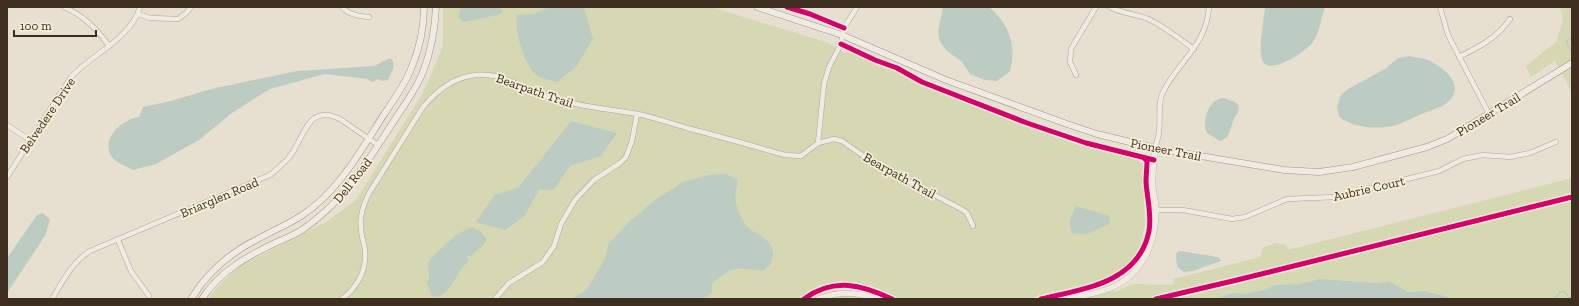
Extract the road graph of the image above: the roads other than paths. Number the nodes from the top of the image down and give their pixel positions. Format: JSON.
{"nodes":[{"id":1,"x":64,"y":7,"type":"edge"},
{"id":2,"x":140,"y":7,"type":"edge"},
{"id":3,"x":191,"y":7,"type":"edge"},
{"id":4,"x":342,"y":7,"type":"edge"},
{"id":5,"x":424,"y":7,"type":"edge"},
{"id":6,"x":436,"y":7,"type":"edge"},
{"id":7,"x":757,"y":7,"type":"edge"},
{"id":8,"x":856,"y":7,"type":"edge"},
{"id":9,"x":1096,"y":7,"type":"edge"},
{"id":10,"x":1110,"y":7,"type":"edge"},
{"id":11,"x":1209,"y":7,"type":"edge"},
{"id":12,"x":1440,"y":7,"type":"edge"},
{"id":13,"x":138,"y":14,"type":"junction"},
{"id":14,"x":369,"y":17,"type":"dead end"},
{"id":15,"x":1510,"y":19,"type":"dead end"},
{"id":16,"x":842,"y":35,"type":"junction"},
{"id":17,"x":109,"y":46,"type":"junction"},
{"id":18,"x":1194,"y":49,"type":"junction"},
{"id":19,"x":1459,"y":57,"type":"junction"},
{"id":20,"x":1572,"y":63,"type":"edge"},
{"id":21,"x":1076,"y":75,"type":"dead end"},
{"id":22,"x":637,"y":114,"type":"junction"},
{"id":23,"x":1489,"y":114,"type":"junction"},
{"id":24,"x":7,"y":125,"type":"edge"},
{"id":25,"x":368,"y":139,"type":"junction"},
{"id":26,"x":30,"y":140,"type":"junction"},
{"id":27,"x":1556,"y":142,"type":"dead end"},
{"id":28,"x":818,"y":143,"type":"junction"},
{"id":29,"x":378,"y":145,"type":"junction"},
{"id":30,"x":1155,"y":149,"type":"junction"},
{"id":31,"x":7,"y":176,"type":"edge"},
{"id":32,"x":1156,"y":210,"type":"junction"},
{"id":33,"x":974,"y":226,"type":"dead end"},
{"id":34,"x":118,"y":240,"type":"junction"},
{"id":35,"x":149,"y":296,"type":"dead end"},
{"id":36,"x":52,"y":299,"type":"edge"},
{"id":37,"x":191,"y":299,"type":"edge"},
{"id":38,"x":202,"y":299,"type":"edge"},
{"id":39,"x":342,"y":299,"type":"edge"},
{"id":40,"x":495,"y":299,"type":"edge"},
{"id":41,"x":818,"y":299,"type":"edge"},
{"id":42,"x":876,"y":299,"type":"edge"},
{"id":43,"x":1071,"y":299,"type":"edge"}],
"edges":[{"from":1,"to":17,"type":"street"},
{"from":2,"to":13,"type":"street","name":"Belvedere Drive"},
{"from":3,"to":13,"type":"street"},
{"from":4,"to":14,"type":"street"},
{"from":5,"to":25,"type":"main road","name":"Dell Road"},
{"from":6,"to":29,"type":"main road","name":"Dell Road"},
{"from":7,"to":16,"type":"main road","name":"Pioneer Trail"},
{"from":8,"to":16,"type":"street"},
{"from":9,"to":21,"type":"street"},
{"from":10,"to":18,"type":"street"},
{"from":11,"to":18,"type":"street"},
{"from":12,"to":19,"type":"street"},
{"from":13,"to":17,"type":"street","name":"Belvedere Drive"},
{"from":15,"to":19,"type":"street"},
{"from":16,"to":28,"type":"street"},
{"from":16,"to":30,"type":"main road","name":"Pioneer Trail"},
{"from":17,"to":26,"type":"street","name":"Belvedere Drive"},
{"from":18,"to":30,"type":"street"},
{"from":19,"to":23,"type":"street"},
{"from":20,"to":23,"type":"main road","name":"Pioneer Trail"},
{"from":22,"to":28,"type":"street","name":"Bearpath Trail"},
{"from":22,"to":39,"type":"street","name":"Bearpath Trail"},
{"from":22,"to":40,"type":"street"},
{"from":23,"to":30,"type":"main road","name":"Pioneer Trail"},
{"from":24,"to":26,"type":"street"},
{"from":25,"to":29,"type":"street","name":"Briarglen Road"},
{"from":25,"to":34,"type":"street","name":"Briarglen Road"},
{"from":25,"to":37,"type":"main road","name":"Dell Road"},
{"from":26,"to":31,"type":"street","name":"Belvedere Drive"},
{"from":27,"to":32,"type":"street","name":"Aubrie Court"},
{"from":28,"to":33,"type":"street","name":"Bearpath Trail"},
{"from":29,"to":38,"type":"main road","name":"Dell Road"},
{"from":30,"to":32,"type":"street"},
{"from":32,"to":43,"type":"street"},
{"from":34,"to":35,"type":"street"},
{"from":34,"to":36,"type":"street","name":"Briarglen Road"},
{"from":41,"to":42,"type":"street"}]}
